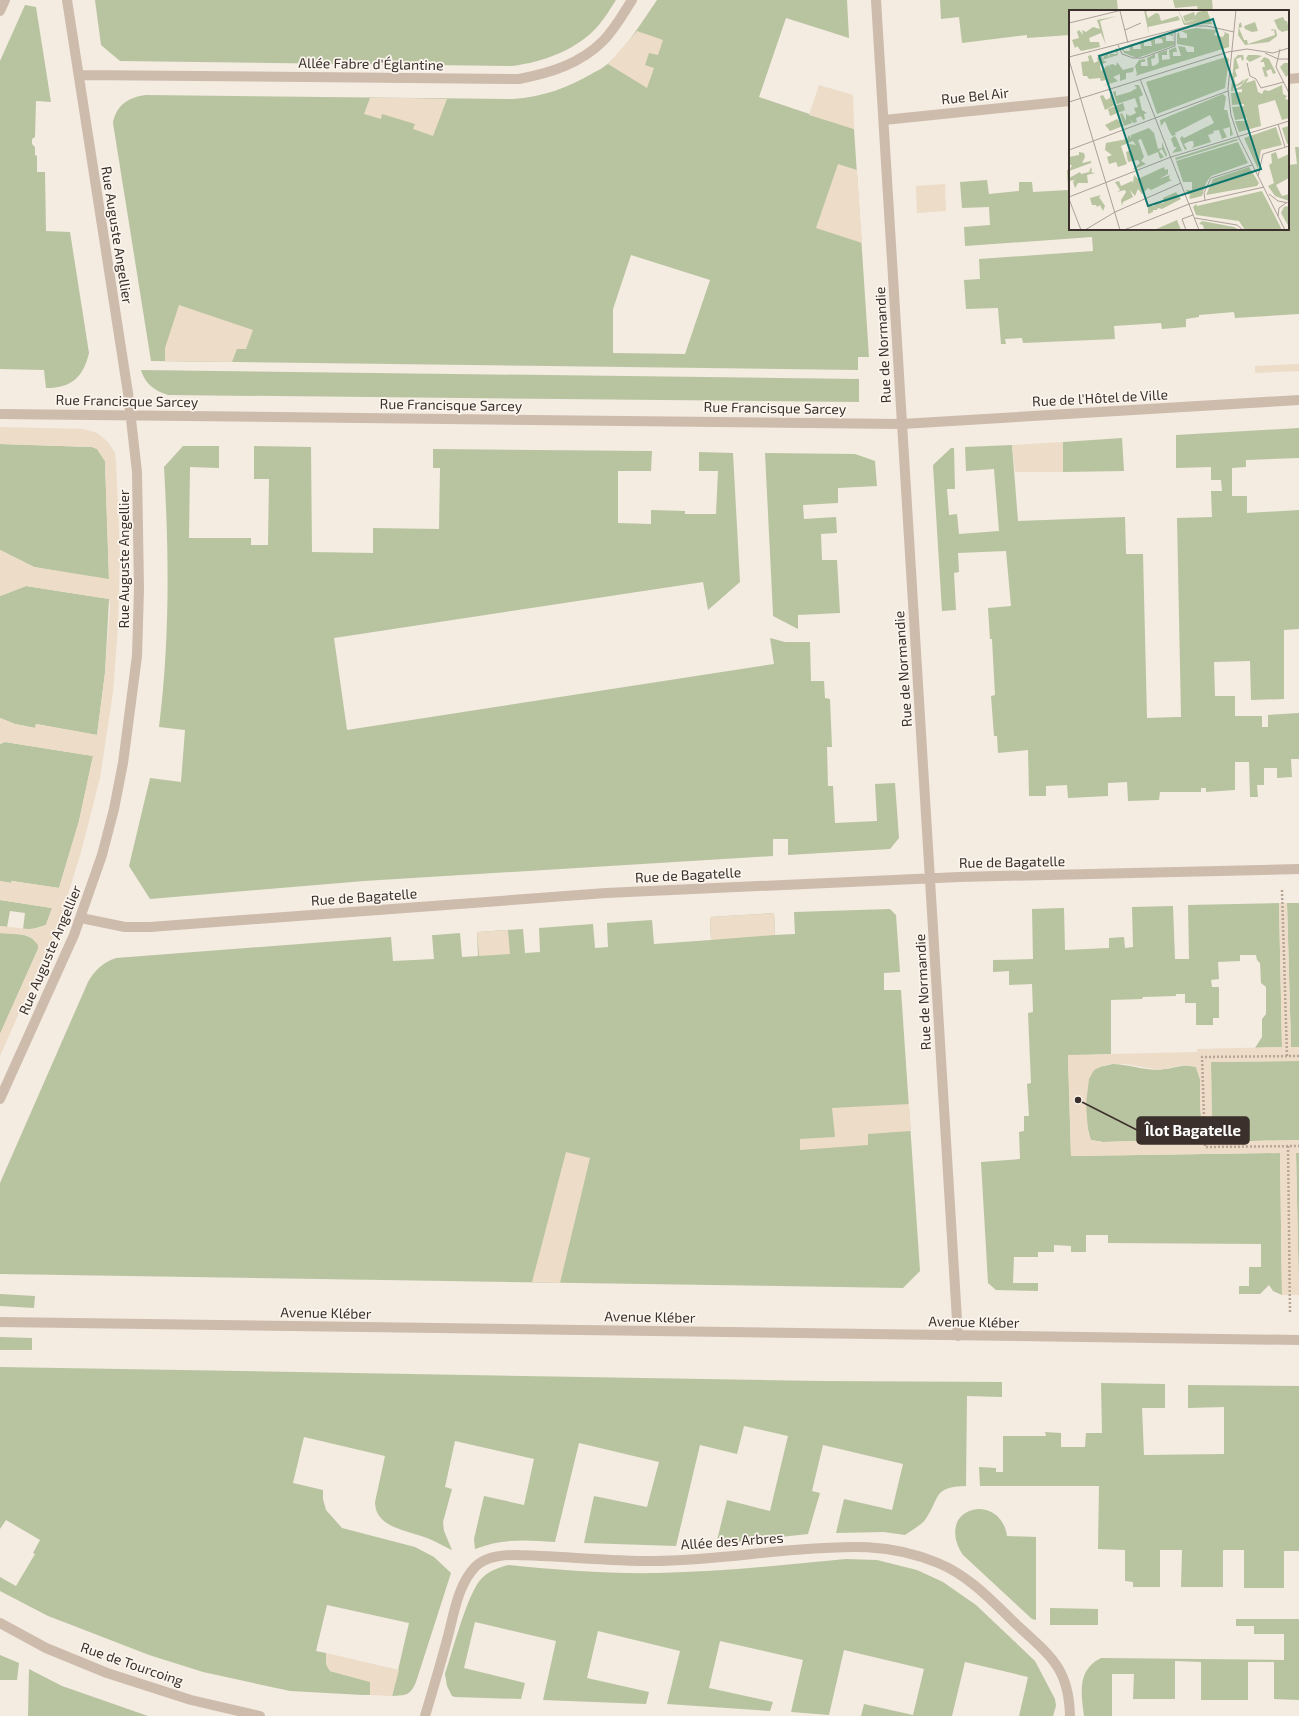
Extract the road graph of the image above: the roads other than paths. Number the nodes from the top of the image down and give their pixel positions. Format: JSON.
{"nodes":[{"id":1,"x":5,"y":0,"type":"edge"},
{"id":2,"x":67,"y":0,"type":"edge"},
{"id":3,"x":632,"y":0,"type":"edge"},
{"id":4,"x":876,"y":0,"type":"edge"},
{"id":5,"x":0,"y":11,"type":"edge"},
{"id":6,"x":79,"y":75,"type":"junction"},
{"id":7,"x":1299,"y":78,"type":"edge"},
{"id":8,"x":1289,"y":79,"type":"edge"},
{"id":9,"x":1069,"y":101,"type":"edge"},
{"id":10,"x":884,"y":120,"type":"junction"},
{"id":11,"x":1299,"y":400,"type":"edge"},
{"id":12,"x":0,"y":414,"type":"edge"},
{"id":13,"x":131,"y":415,"type":"junction"},
{"id":14,"x":902,"y":424,"type":"junction"},
{"id":15,"x":1299,"y":869,"type":"edge"},
{"id":16,"x":930,"y":878,"type":"junction"},
{"id":17,"x":80,"y":918,"type":"junction"},
{"id":18,"x":0,"y":1099,"type":"edge"},
{"id":19,"x":0,"y":1322,"type":"edge"},
{"id":20,"x":958,"y":1336,"type":"junction"},
{"id":21,"x":1299,"y":1340,"type":"edge"},
{"id":22,"x":0,"y":1623,"type":"edge"},
{"id":23,"x":260,"y":1716,"type":"edge"},
{"id":24,"x":425,"y":1716,"type":"edge"},
{"id":25,"x":1070,"y":1716,"type":"edge"}],
"edges":[{"from":1,"to":5,"type":"street"},
{"from":2,"to":6,"type":"street","name":"Rue Auguste Angellier"},
{"from":3,"to":6,"type":"street","name":"Allée Fabre d'Églantine"},
{"from":4,"to":10,"type":"street","name":"Rue de Normandie"},
{"from":6,"to":13,"type":"street","name":"Rue Auguste Angellier"},
{"from":7,"to":8,"type":"street"},
{"from":9,"to":10,"type":"street","name":"Rue Bel Air"},
{"from":10,"to":14,"type":"street","name":"Rue de Normandie"},
{"from":11,"to":14,"type":"street","name":"Rue de l'Hôtel de Ville"},
{"from":12,"to":13,"type":"street","name":"Rue Francisque Sarcey"},
{"from":13,"to":14,"type":"street","name":"Rue Francisque Sarcey"},
{"from":13,"to":17,"type":"street","name":"Rue Auguste Angellier"},
{"from":14,"to":16,"type":"street","name":"Rue de Normandie"},
{"from":15,"to":16,"type":"street","name":"Rue de Bagatelle"},
{"from":16,"to":17,"type":"street","name":"Rue de Bagatelle"},
{"from":16,"to":20,"type":"street","name":"Rue de Normandie"},
{"from":17,"to":18,"type":"street","name":"Rue Auguste Angellier"},
{"from":19,"to":20,"type":"street","name":"Avenue Kléber"},
{"from":20,"to":21,"type":"street","name":"Avenue Kléber"},
{"from":22,"to":23,"type":"street","name":"Rue de Tourcoing"},
{"from":24,"to":25,"type":"street","name":"Allée des Arbres"}]}
